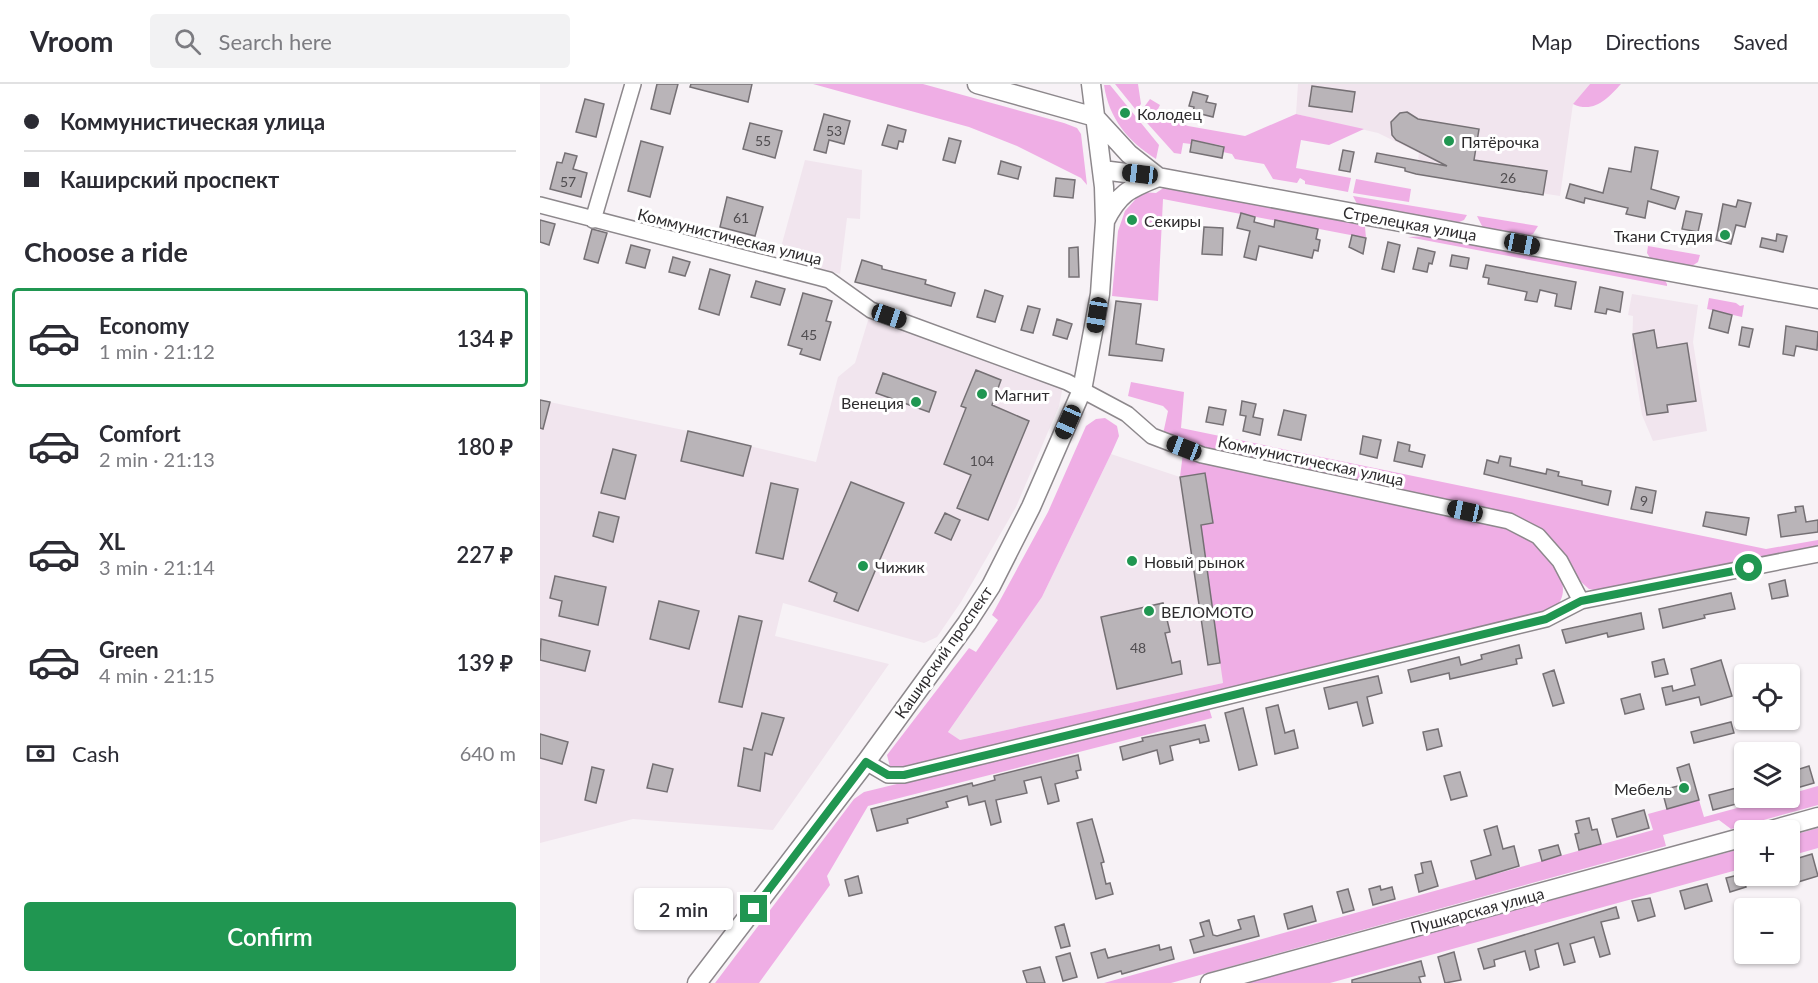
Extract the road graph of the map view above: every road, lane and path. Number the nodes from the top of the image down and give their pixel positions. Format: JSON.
{"nodes":[{"id":1,"x":633,"y":84,"type":"edge"},
{"id":2,"x":977,"y":84,"type":"edge"},
{"id":3,"x":1090,"y":84,"type":"edge"},
{"id":4,"x":1095,"y":117,"type":"junction"},
{"id":5,"x":1102,"y":170,"type":"junction"},
{"id":6,"x":1158,"y":177,"type":"junction"},
{"id":7,"x":540,"y":205,"type":"edge"},
{"id":8,"x":593,"y":220,"type":"junction"},
{"id":9,"x":1105,"y":221,"type":"junction"},
{"id":10,"x":1818,"y":299,"type":"edge"},
{"id":11,"x":1082,"y":390,"type":"junction"},
{"id":12,"x":1818,"y":554,"type":"edge"},
{"id":13,"x":1581,"y":601,"type":"junction"},
{"id":14,"x":866,"y":762,"type":"junction"},
{"id":15,"x":1818,"y":818,"type":"edge"},
{"id":16,"x":1800,"y":823,"type":"edge"},
{"id":17,"x":1734,"y":840,"type":"edge"},
{"id":18,"x":698,"y":983,"type":"edge"},
{"id":19,"x":1210,"y":983,"type":"edge"}],
"edges":[{"from":1,"to":8,"type":"street"},
{"from":2,"to":4,"type":"main road"},
{"from":3,"to":4,"type":"main road"},
{"from":4,"to":5,"type":"main road","name":"Каширский проспект"},
{"from":4,"to":6,"type":"main road","name":"Стрелецкая улица"},
{"from":5,"to":6,"type":"main road"},
{"from":5,"to":9,"type":"main road","name":"Каширский проспект"},
{"from":6,"to":9,"type":"main road"},
{"from":6,"to":10,"type":"main road","name":"Стрелецкая улица"},
{"from":7,"to":8,"type":"street","name":"Коммунистическая улица"},
{"from":8,"to":11,"type":"street","name":"Коммунистическая улица"},
{"from":9,"to":11,"type":"main road","name":"Каширский проспект"},
{"from":11,"to":13,"type":"street","name":"Коммунистическая улица"},
{"from":11,"to":14,"type":"main road","name":"Каширский проспект"},
{"from":12,"to":13,"type":"street"},
{"from":13,"to":14,"type":"street"},
{"from":14,"to":18,"type":"main road","name":"Каширский проспект"},
{"from":15,"to":16,"type":"main road"},
{"from":17,"to":19,"type":"main road","name":"Пушкарская улица"}]}
